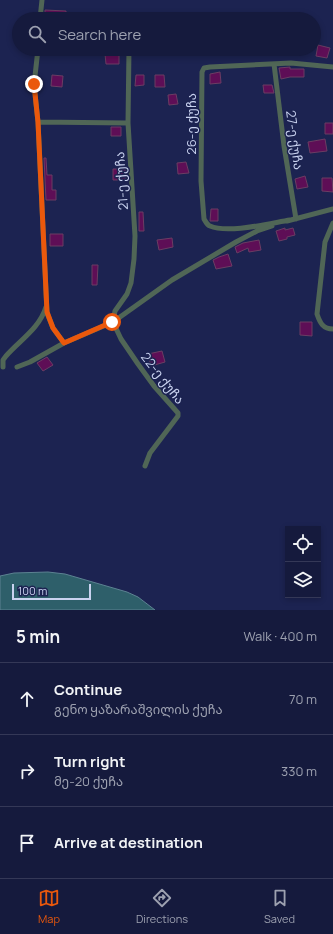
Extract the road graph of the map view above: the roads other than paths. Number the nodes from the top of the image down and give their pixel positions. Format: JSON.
{"nodes":[{"id":1,"x":42,"y":0,"type":"edge"},
{"id":2,"x":41,"y":12,"type":"edge"},
{"id":3,"x":37,"y":56,"type":"edge"},
{"id":4,"x":129,"y":56,"type":"edge"},
{"id":5,"x":274,"y":64,"type":"junction"},
{"id":6,"x":333,"y":67,"type":"edge"},
{"id":7,"x":38,"y":122,"type":"junction"},
{"id":8,"x":128,"y":123,"type":"junction"},
{"id":9,"x":333,"y":209,"type":"edge"},
{"id":10,"x":296,"y":219,"type":"junction"},
{"id":11,"x":290,"y":220,"type":"junction"},
{"id":12,"x":333,"y":223,"type":"edge"},
{"id":13,"x":47,"y":304,"type":"junction"},
{"id":14,"x":112,"y":322,"type":"junction"},
{"id":15,"x":333,"y":329,"type":"edge"},
{"id":16,"x":64,"y":343,"type":"junction"},
{"id":17,"x":3,"y":367,"type":"dead end"},
{"id":18,"x":17,"y":367,"type":"dead end"},
{"id":19,"x":145,"y":466,"type":"dead end"}],
"edges":[{"from":1,"to":2,"type":"street"},
{"from":3,"to":7,"type":"street"},
{"from":4,"to":8,"type":"street","name":"21-ე ქუჩა"},
{"from":5,"to":6,"type":"street","name":"26-ე ქუჩა"},
{"from":5,"to":10,"type":"street","name":"27-ე ქუჩა"},
{"from":5,"to":11,"type":"street","name":"26-ე ქუჩა"},
{"from":7,"to":8,"type":"street"},
{"from":7,"to":13,"type":"street"},
{"from":8,"to":14,"type":"street","name":"21-ე ქუჩა"},
{"from":9,"to":10,"type":"street"},
{"from":10,"to":11,"type":"street"},
{"from":11,"to":14,"type":"street"},
{"from":12,"to":15,"type":"street"},
{"from":13,"to":16,"type":"street"},
{"from":13,"to":17,"type":"street"},
{"from":14,"to":16,"type":"street"},
{"from":14,"to":19,"type":"street","name":"22-ე ქუჩა"},
{"from":16,"to":18,"type":"street"}]}
